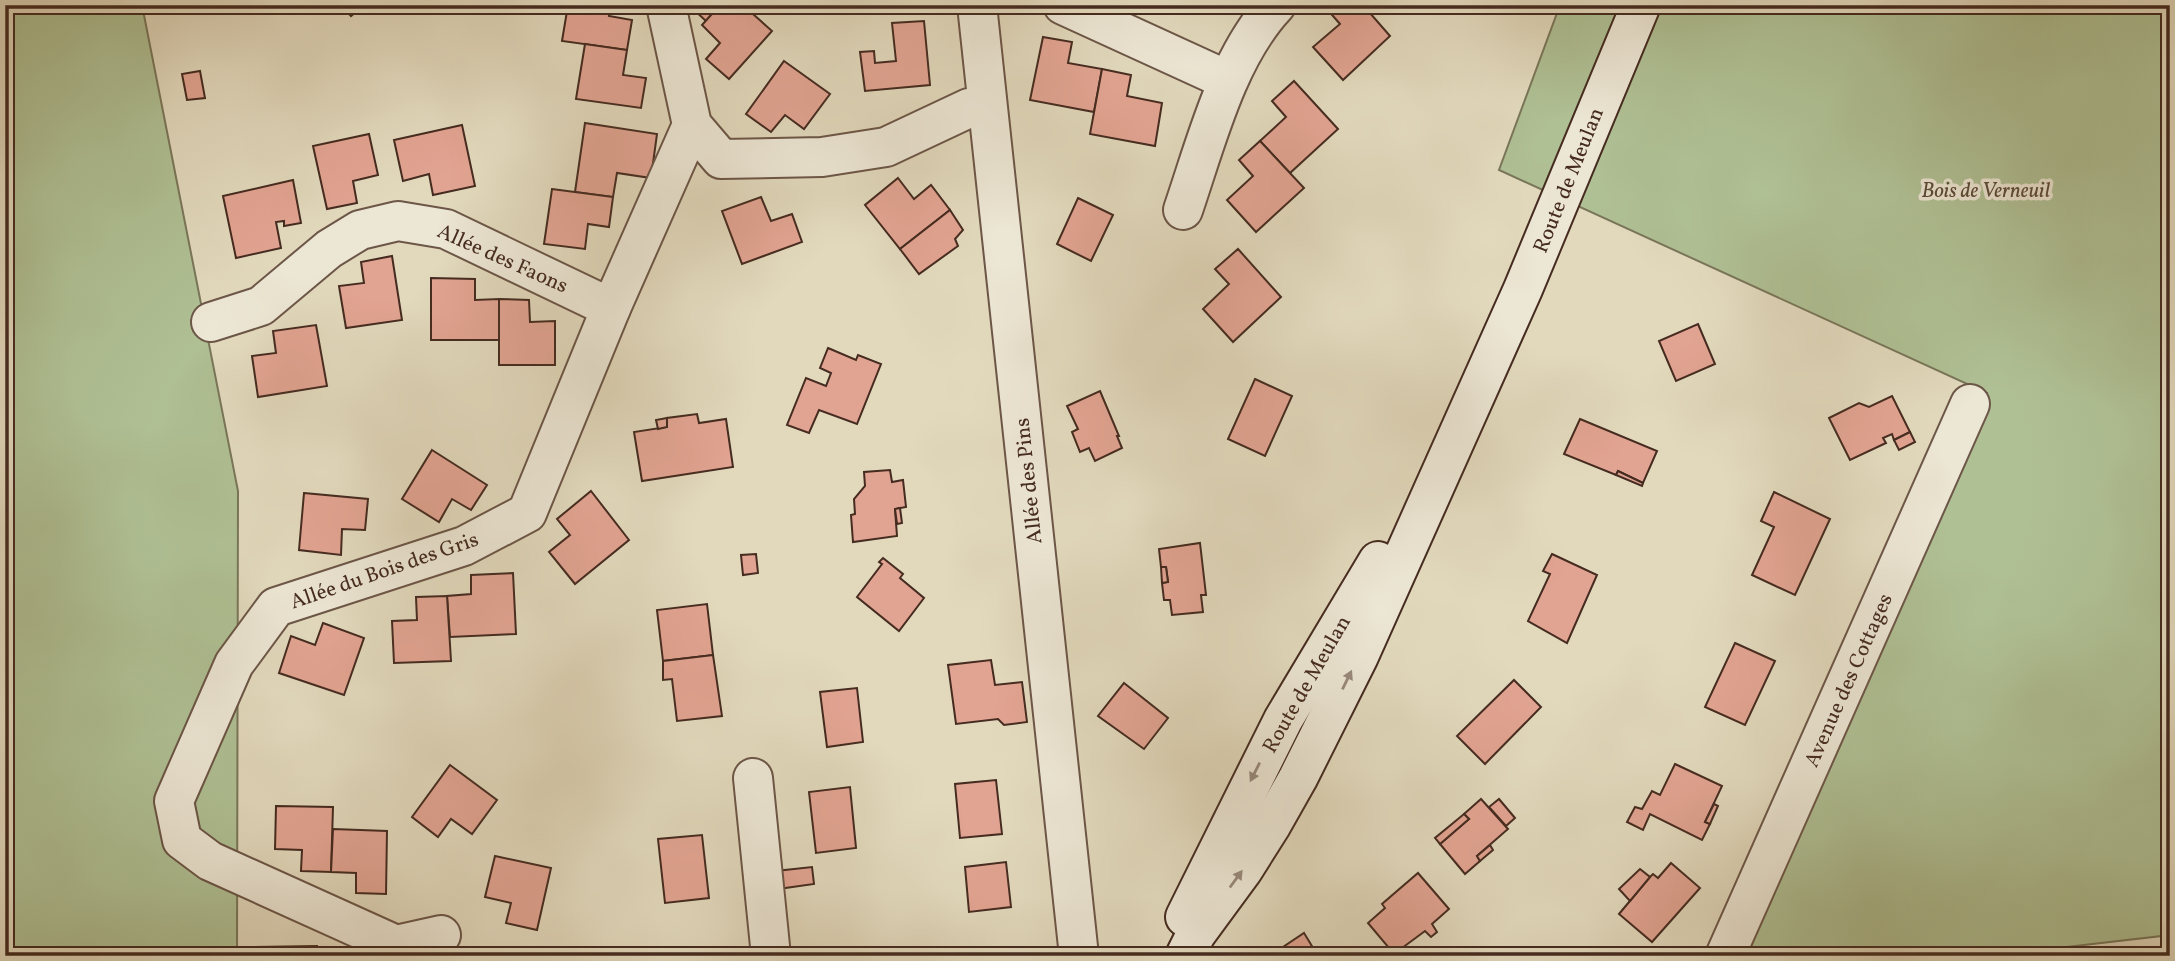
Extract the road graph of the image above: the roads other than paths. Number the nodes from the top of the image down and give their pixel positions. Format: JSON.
{"nodes":[{"id":1,"x":666,"y":5,"type":"edge"},
{"id":2,"x":977,"y":5,"type":"edge"},
{"id":3,"x":1063,"y":5,"type":"edge"},
{"id":4,"x":1276,"y":5,"type":"edge"},
{"id":5,"x":1633,"y":5,"type":"edge"},
{"id":6,"x":1641,"y":5,"type":"edge"},
{"id":7,"x":1618,"y":57,"type":"junction"},
{"id":8,"x":1227,"y":80,"type":"junction"},
{"id":9,"x":988,"y":106,"type":"junction"},
{"id":10,"x":692,"y":125,"type":"junction"},
{"id":11,"x":1184,"y":209,"type":"dead end"},
{"id":12,"x":611,"y":308,"type":"junction"},
{"id":13,"x":211,"y":322,"type":"dead end"},
{"id":14,"x":1970,"y":404,"type":"dead end"},
{"id":15,"x":1464,"y":418,"type":"junction"},
{"id":16,"x":753,"y":778,"type":"dead end"},
{"id":17,"x":441,"y":935,"type":"dead end"},
{"id":18,"x":771,"y":956,"type":"edge"},
{"id":19,"x":1079,"y":956,"type":"edge"},
{"id":20,"x":1159,"y":956,"type":"edge"},
{"id":21,"x":1185,"y":956,"type":"edge"},
{"id":22,"x":1725,"y":956,"type":"edge"}],
"edges":[{"from":1,"to":10,"type":"street"},
{"from":2,"to":9,"type":"street","name":"Allée des Pins"},
{"from":3,"to":8,"type":"street"},
{"from":4,"to":8,"type":"street"},
{"from":5,"to":7,"type":"street","name":"Route de Meulan"},
{"from":6,"to":7,"type":"street","name":"Route de Meulan"},
{"from":7,"to":15,"type":"street","name":"Route de Meulan"},
{"from":8,"to":11,"type":"street"},
{"from":9,"to":10,"type":"street"},
{"from":9,"to":19,"type":"street","name":"Allée des Pins"},
{"from":10,"to":12,"type":"street","name":"Allée du Bois des Gris"},
{"from":12,"to":13,"type":"street","name":"Allée des Faons"},
{"from":12,"to":17,"type":"street","name":"Allée du Bois des Gris"},
{"from":14,"to":22,"type":"street","name":"Avenue des Cottages"},
{"from":15,"to":20,"type":"street","name":"Route de Meulan","one_way":true},
{"from":21,"to":15,"type":"street","name":"Route de Meulan","one_way":true},
{"from":16,"to":18,"type":"street"}]}
